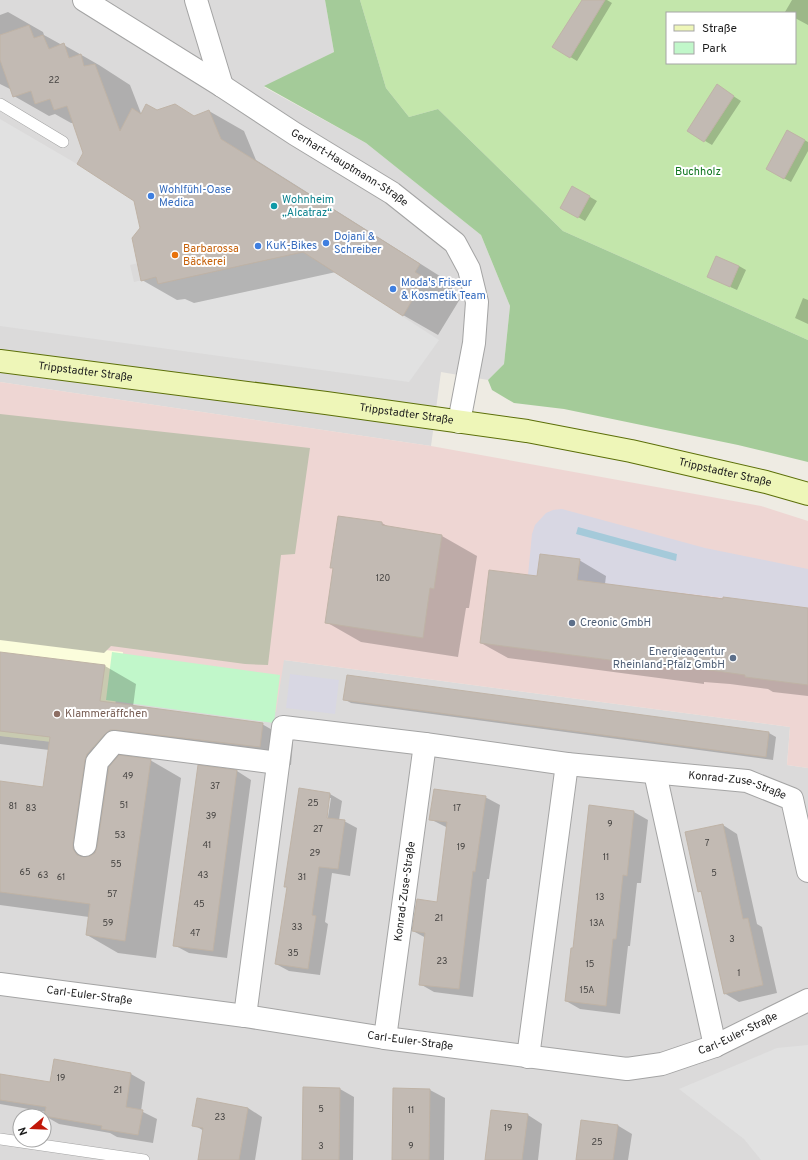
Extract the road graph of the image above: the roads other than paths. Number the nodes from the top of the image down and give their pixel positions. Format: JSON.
{"nodes":[{"id":1,"x":84,"y":0,"type":"edge"},
{"id":2,"x":196,"y":0,"type":"edge"},
{"id":3,"x":222,"y":86,"type":"junction"},
{"id":4,"x":0,"y":104,"type":"edge"},
{"id":5,"x":63,"y":142,"type":"dead end"},
{"id":6,"x":0,"y":361,"type":"edge"},
{"id":7,"x":459,"y":422,"type":"junction"},
{"id":8,"x":808,"y":494,"type":"edge"},
{"id":9,"x":425,"y":744,"type":"junction"},
{"id":10,"x":278,"y":763,"type":"junction"},
{"id":11,"x":567,"y":764,"type":"junction"},
{"id":12,"x":655,"y":773,"type":"junction"},
{"id":13,"x":85,"y":845,"type":"dead end"},
{"id":14,"x":808,"y":872,"type":"edge"},
{"id":15,"x":0,"y":984,"type":"edge"},
{"id":16,"x":808,"y":1000,"type":"edge"},
{"id":17,"x":244,"y":1016,"type":"junction"},
{"id":18,"x":385,"y":1038,"type":"junction"},
{"id":19,"x":715,"y":1046,"type":"junction"},
{"id":20,"x":528,"y":1057,"type":"junction"},
{"id":21,"x":0,"y":1139,"type":"edge"},
{"id":22,"x":144,"y":1160,"type":"edge"}],
"edges":[{"from":1,"to":3,"type":"street","name":"Gerhart-Hauptmann-Straße"},
{"from":2,"to":3,"type":"street"},
{"from":3,"to":7,"type":"street","name":"Gerhart-Hauptmann-Straße"},
{"from":4,"to":5,"type":"lane"},
{"from":6,"to":7,"type":"main road","name":"Trippstadter Straße"},
{"from":7,"to":8,"type":"main road","name":"Trippstadter Straße"},
{"from":9,"to":10,"type":"street","name":"Konrad-Zuse-Straße"},
{"from":9,"to":11,"type":"street","name":"Konrad-Zuse-Straße"},
{"from":9,"to":18,"type":"street","name":"Konrad-Zuse-Straße"},
{"from":10,"to":13,"type":"street"},
{"from":10,"to":17,"type":"street","name":"Konrad-Zuse-Straße"},
{"from":11,"to":12,"type":"street","name":"Konrad-Zuse-Straße"},
{"from":11,"to":20,"type":"street"},
{"from":12,"to":14,"type":"street","name":"Konrad-Zuse-Straße"},
{"from":12,"to":19,"type":"street"},
{"from":15,"to":17,"type":"street","name":"Carl-Euler-Straße"},
{"from":16,"to":19,"type":"street","name":"Carl-Euler-Straße"},
{"from":17,"to":18,"type":"street","name":"Carl-Euler-Straße"},
{"from":18,"to":20,"type":"street","name":"Carl-Euler-Straße"},
{"from":19,"to":20,"type":"street","name":"Carl-Euler-Straße"},
{"from":21,"to":22,"type":"lane"}]}
